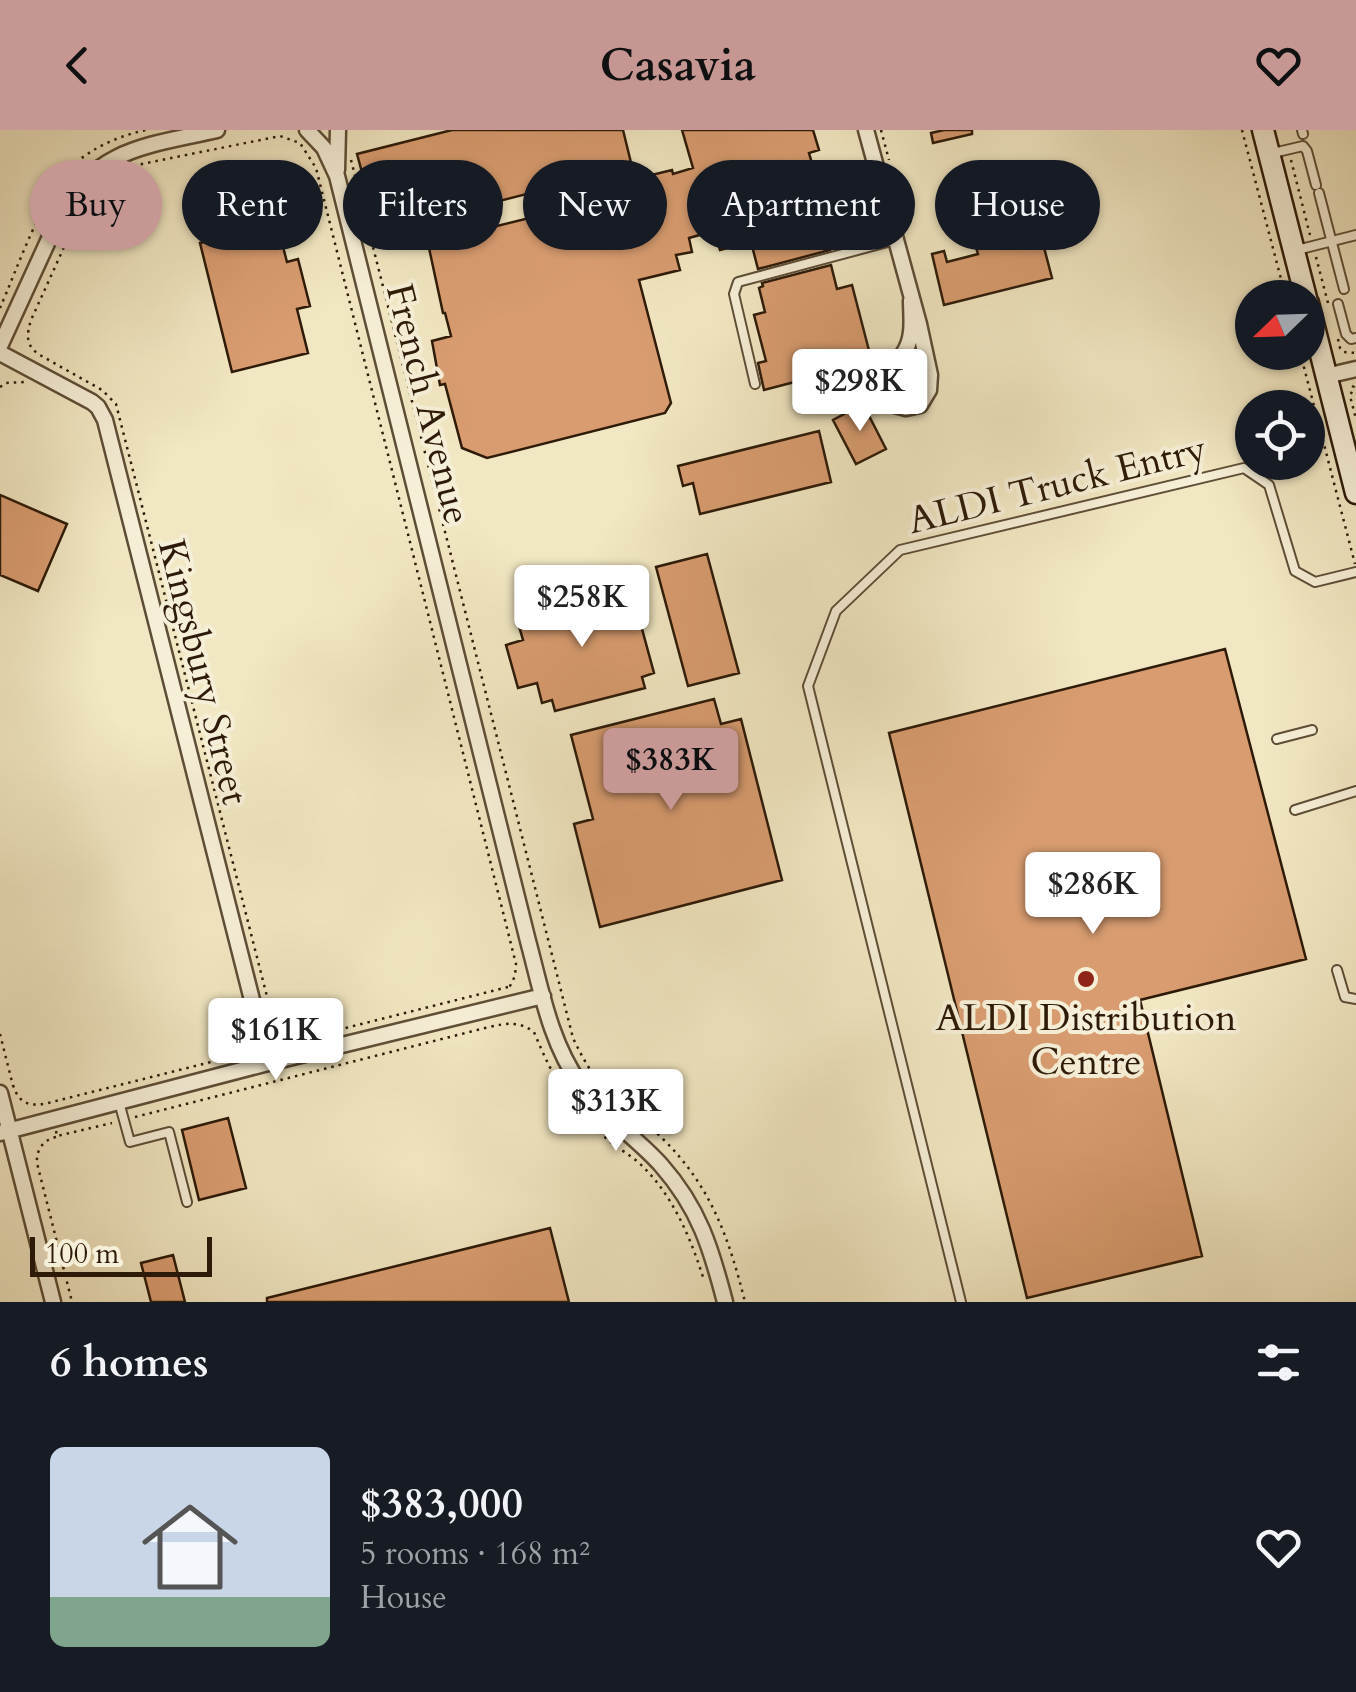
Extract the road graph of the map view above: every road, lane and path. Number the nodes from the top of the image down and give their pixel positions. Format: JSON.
{"nodes":[{"id":1,"x":217,"y":130,"type":"edge"},
{"id":2,"x":308,"y":130,"type":"edge"},
{"id":3,"x":328,"y":130,"type":"edge"},
{"id":4,"x":338,"y":130,"type":"edge"},
{"id":5,"x":866,"y":130,"type":"edge"},
{"id":6,"x":1242,"y":130,"type":"edge"},
{"id":7,"x":1263,"y":130,"type":"edge"},
{"id":8,"x":262,"y":135,"type":"edge"},
{"id":9,"x":347,"y":145,"type":"dead end"},
{"id":10,"x":1269,"y":154,"type":"junction"},
{"id":11,"x":874,"y":160,"type":"edge"},
{"id":12,"x":338,"y":176,"type":"junction"},
{"id":13,"x":1356,"y":235,"type":"edge"},
{"id":14,"x":1332,"y":241,"type":"junction"},
{"id":15,"x":858,"y":250,"type":"edge"},
{"id":16,"x":898,"y":250,"type":"edge"},
{"id":17,"x":1294,"y":251,"type":"junction"},
{"id":18,"x":1281,"y":280,"type":"edge"},
{"id":19,"x":1302,"y":280,"type":"edge"},
{"id":20,"x":1344,"y":289,"type":"dead end"},
{"id":21,"x":911,"y":300,"type":"junction"},
{"id":22,"x":1338,"y":304,"type":"dead end"},
{"id":23,"x":1325,"y":312,"type":"edge"},
{"id":24,"x":1341,"y":316,"type":"junction"},
{"id":25,"x":1356,"y":338,"type":"edge"},
{"id":26,"x":0,"y":350,"type":"edge"},
{"id":27,"x":1356,"y":368,"type":"edge"},
{"id":28,"x":1305,"y":370,"type":"edge"},
{"id":29,"x":1324,"y":370,"type":"edge"},
{"id":30,"x":1326,"y":376,"type":"junction"},
{"id":31,"x":27,"y":379,"type":"dead end"},
{"id":32,"x":754,"y":384,"type":"dead end"},
{"id":33,"x":1352,"y":386,"type":"dead end"},
{"id":34,"x":0,"y":387,"type":"edge"},
{"id":35,"x":1356,"y":418,"type":"edge"},
{"id":36,"x":1356,"y":494,"type":"edge"},
{"id":37,"x":1356,"y":571,"type":"edge"},
{"id":38,"x":1312,"y":730,"type":"dead end"},
{"id":39,"x":1277,"y":740,"type":"dead end"},
{"id":40,"x":1356,"y":791,"type":"edge"},
{"id":41,"x":1295,"y":810,"type":"dead end"},
{"id":42,"x":1336,"y":970,"type":"dead end"},
{"id":43,"x":543,"y":996,"type":"junction"},
{"id":44,"x":1356,"y":998,"type":"edge"},
{"id":45,"x":564,"y":1010,"type":"dead end"},
{"id":46,"x":247,"y":1027,"type":"dead end"},
{"id":47,"x":0,"y":1034,"type":"edge"},
{"id":48,"x":268,"y":1063,"type":"junction"},
{"id":49,"x":7,"y":1088,"type":"edge"},
{"id":50,"x":119,"y":1102,"type":"junction"},
{"id":51,"x":124,"y":1120,"type":"junction"},
{"id":52,"x":5,"y":1132,"type":"edge"},
{"id":53,"x":187,"y":1202,"type":"dead end"},
{"id":54,"x":707,"y":1287,"type":"dead end"},
{"id":55,"x":53,"y":1302,"type":"edge"},
{"id":56,"x":72,"y":1302,"type":"edge"},
{"id":57,"x":725,"y":1302,"type":"edge"},
{"id":58,"x":961,"y":1302,"type":"edge"}],
"edges":[{"from":1,"to":26,"type":"street"},
{"from":2,"to":3,"type":"street"},
{"from":2,"to":12,"type":"street","name":"French Avenue"},
{"from":4,"to":12,"type":"street","name":"French Avenue"},
{"from":5,"to":11,"type":"street"},
{"from":6,"to":18,"type":"path"},
{"from":7,"to":10,"type":"street"},
{"from":8,"to":8,"type":"path"},
{"from":9,"to":45,"type":"path"},
{"from":10,"to":14,"type":"lane"},
{"from":10,"to":17,"type":"street"},
{"from":12,"to":43,"type":"street","name":"French Avenue"},
{"from":13,"to":14,"type":"lane"},
{"from":14,"to":17,"type":"lane"},
{"from":14,"to":20,"type":"lane"},
{"from":15,"to":32,"type":"lane"},
{"from":16,"to":21,"type":"street"},
{"from":17,"to":19,"type":"street"},
{"from":21,"to":21,"type":"street"},
{"from":22,"to":24,"type":"lane"},
{"from":23,"to":24,"type":"lane"},
{"from":24,"to":25,"type":"lane"},
{"from":26,"to":48,"type":"street","name":"Kingsbury Street"},
{"from":27,"to":30,"type":"street"},
{"from":28,"to":37,"type":"path"},
{"from":29,"to":30,"type":"street"},
{"from":30,"to":36,"type":"street"},
{"from":31,"to":34,"type":"path"},
{"from":33,"to":35,"type":"path"},
{"from":37,"to":58,"type":"lane","name":"ALDI Truck Entry"},
{"from":38,"to":39,"type":"lane"},
{"from":40,"to":41,"type":"lane"},
{"from":42,"to":44,"type":"lane"},
{"from":43,"to":48,"type":"street"},
{"from":43,"to":57,"type":"street","name":"French Avenue"},
{"from":46,"to":49,"type":"path"},
{"from":47,"to":49,"type":"path"},
{"from":48,"to":50,"type":"street"},
{"from":49,"to":52,"type":"street"},
{"from":50,"to":51,"type":"lane"},
{"from":50,"to":52,"type":"street"},
{"from":51,"to":53,"type":"lane"},
{"from":51,"to":54,"type":"path"},
{"from":51,"to":56,"type":"path"},
{"from":52,"to":55,"type":"street"}]}
